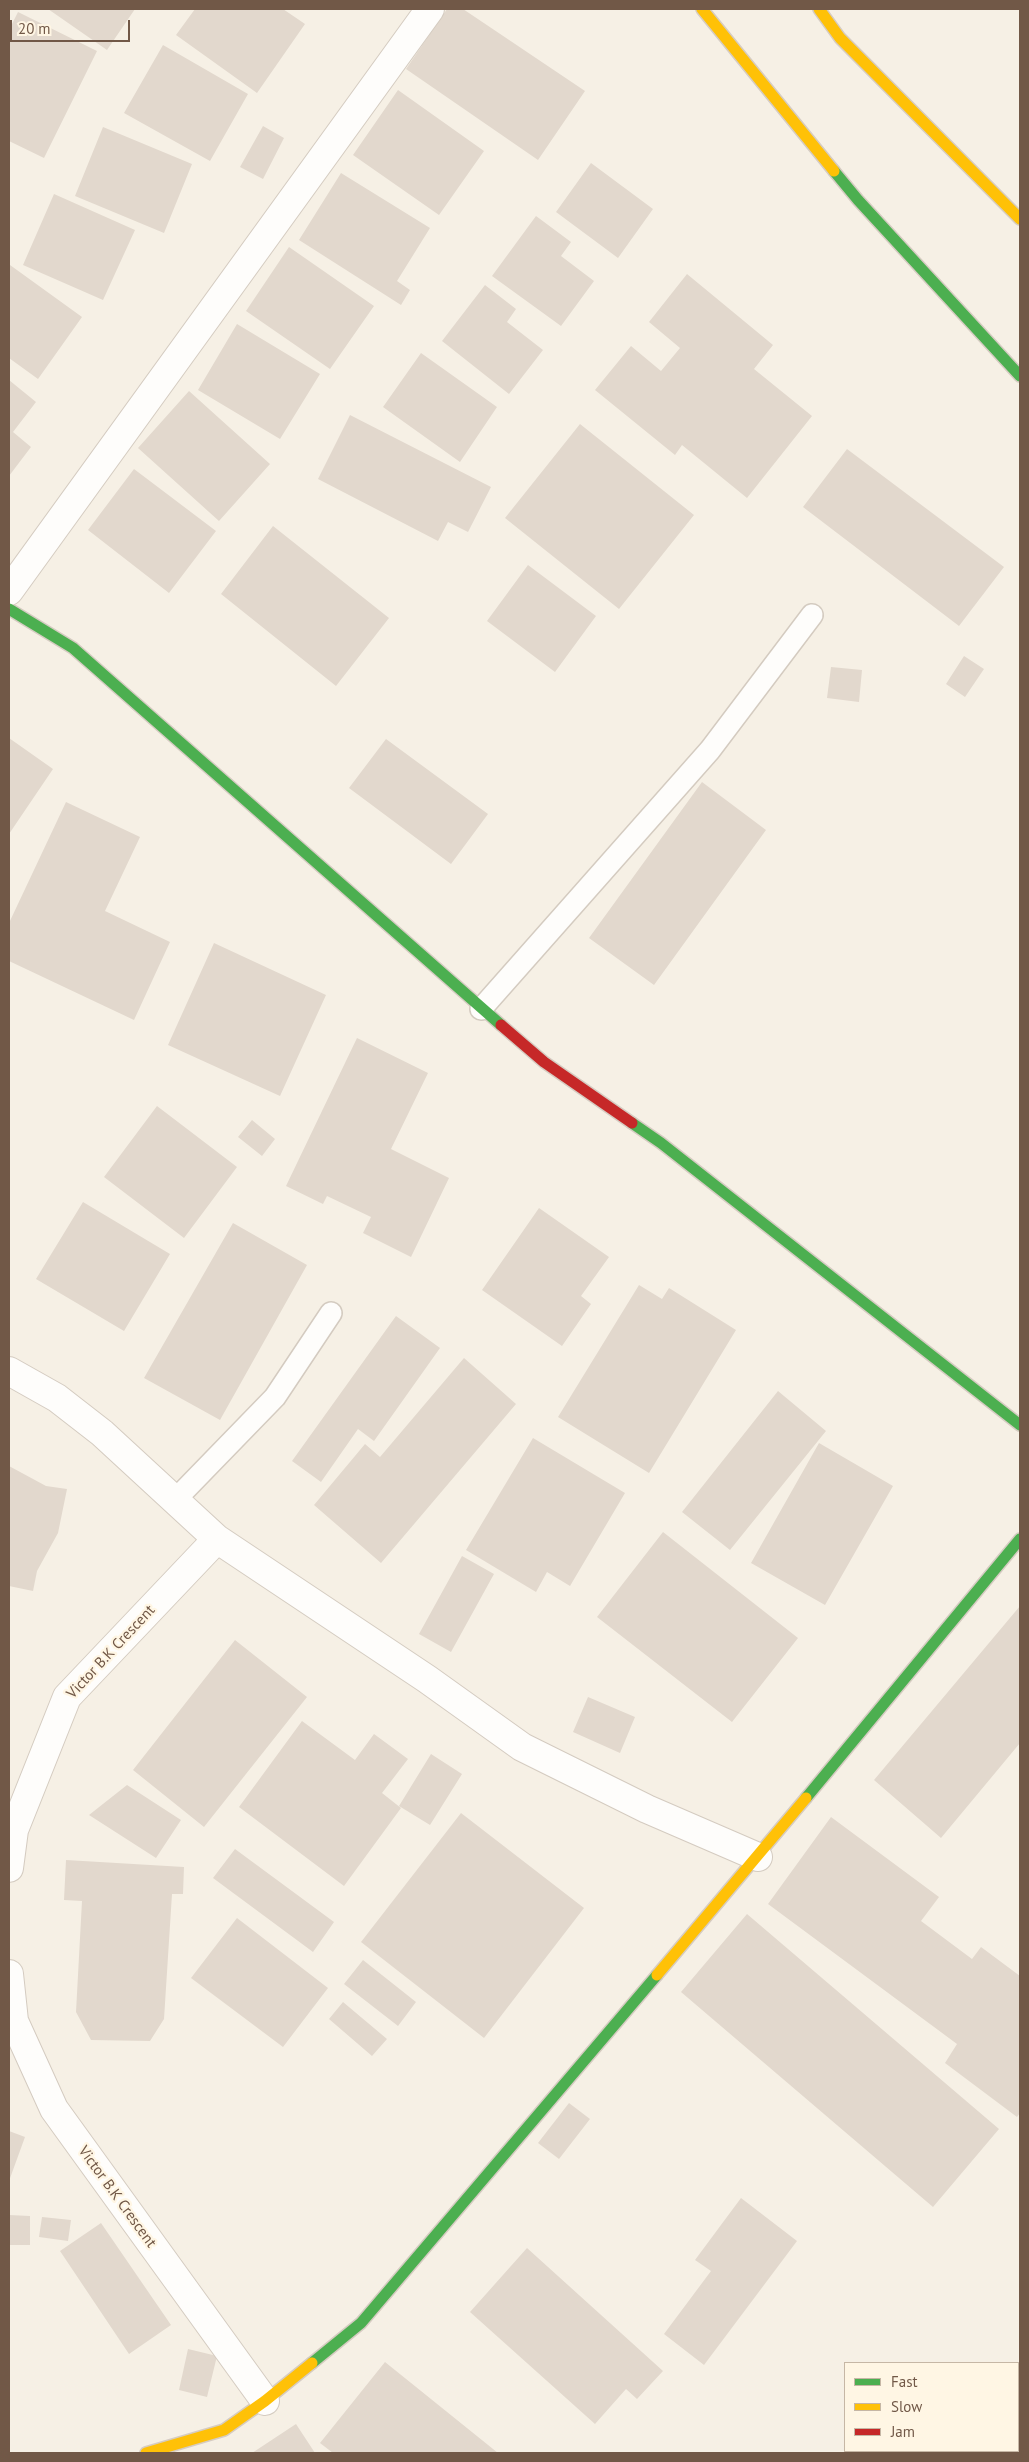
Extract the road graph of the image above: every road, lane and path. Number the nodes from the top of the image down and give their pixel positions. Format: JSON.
{"nodes":[{"id":1,"x":430,"y":9,"type":"edge"},
{"id":2,"x":702,"y":9,"type":"edge"},
{"id":3,"x":819,"y":9,"type":"edge"},
{"id":4,"x":1020,"y":219,"type":"edge"},
{"id":5,"x":1020,"y":376,"type":"edge"},
{"id":6,"x":9,"y":592,"type":"edge"},
{"id":7,"x":9,"y":609,"type":"edge"},
{"id":8,"x":812,"y":615,"type":"dead end"},
{"id":9,"x":482,"y":1009,"type":"junction"},
{"id":10,"x":331,"y":1314,"type":"dead end"},
{"id":11,"x":9,"y":1371,"type":"edge"},
{"id":12,"x":1020,"y":1425,"type":"edge"},
{"id":13,"x":175,"y":1500,"type":"junction"},
{"id":14,"x":218,"y":1539,"type":"junction"},
{"id":15,"x":1020,"y":1539,"type":"edge"},
{"id":16,"x":758,"y":1857,"type":"junction"},
{"id":17,"x":9,"y":1868,"type":"edge"},
{"id":18,"x":9,"y":1974,"type":"edge"},
{"id":19,"x":265,"y":2401,"type":"junction"},
{"id":20,"x":146,"y":2453,"type":"edge"}],
"edges":[{"from":1,"to":6,"type":"street"},
{"from":2,"to":5,"type":"street"},
{"from":3,"to":4,"type":"street"},
{"from":7,"to":9,"type":"street"},
{"from":8,"to":9,"type":"lane"},
{"from":9,"to":12,"type":"street"},
{"from":10,"to":13,"type":"lane"},
{"from":11,"to":13,"type":"street"},
{"from":13,"to":14,"type":"street"},
{"from":14,"to":16,"type":"street"},
{"from":14,"to":17,"type":"street","name":"Victor B.K Crescent"},
{"from":15,"to":16,"type":"street"},
{"from":16,"to":19,"type":"street"},
{"from":18,"to":19,"type":"street","name":"Victor B.K Crescent"},
{"from":19,"to":20,"type":"street"}]}
